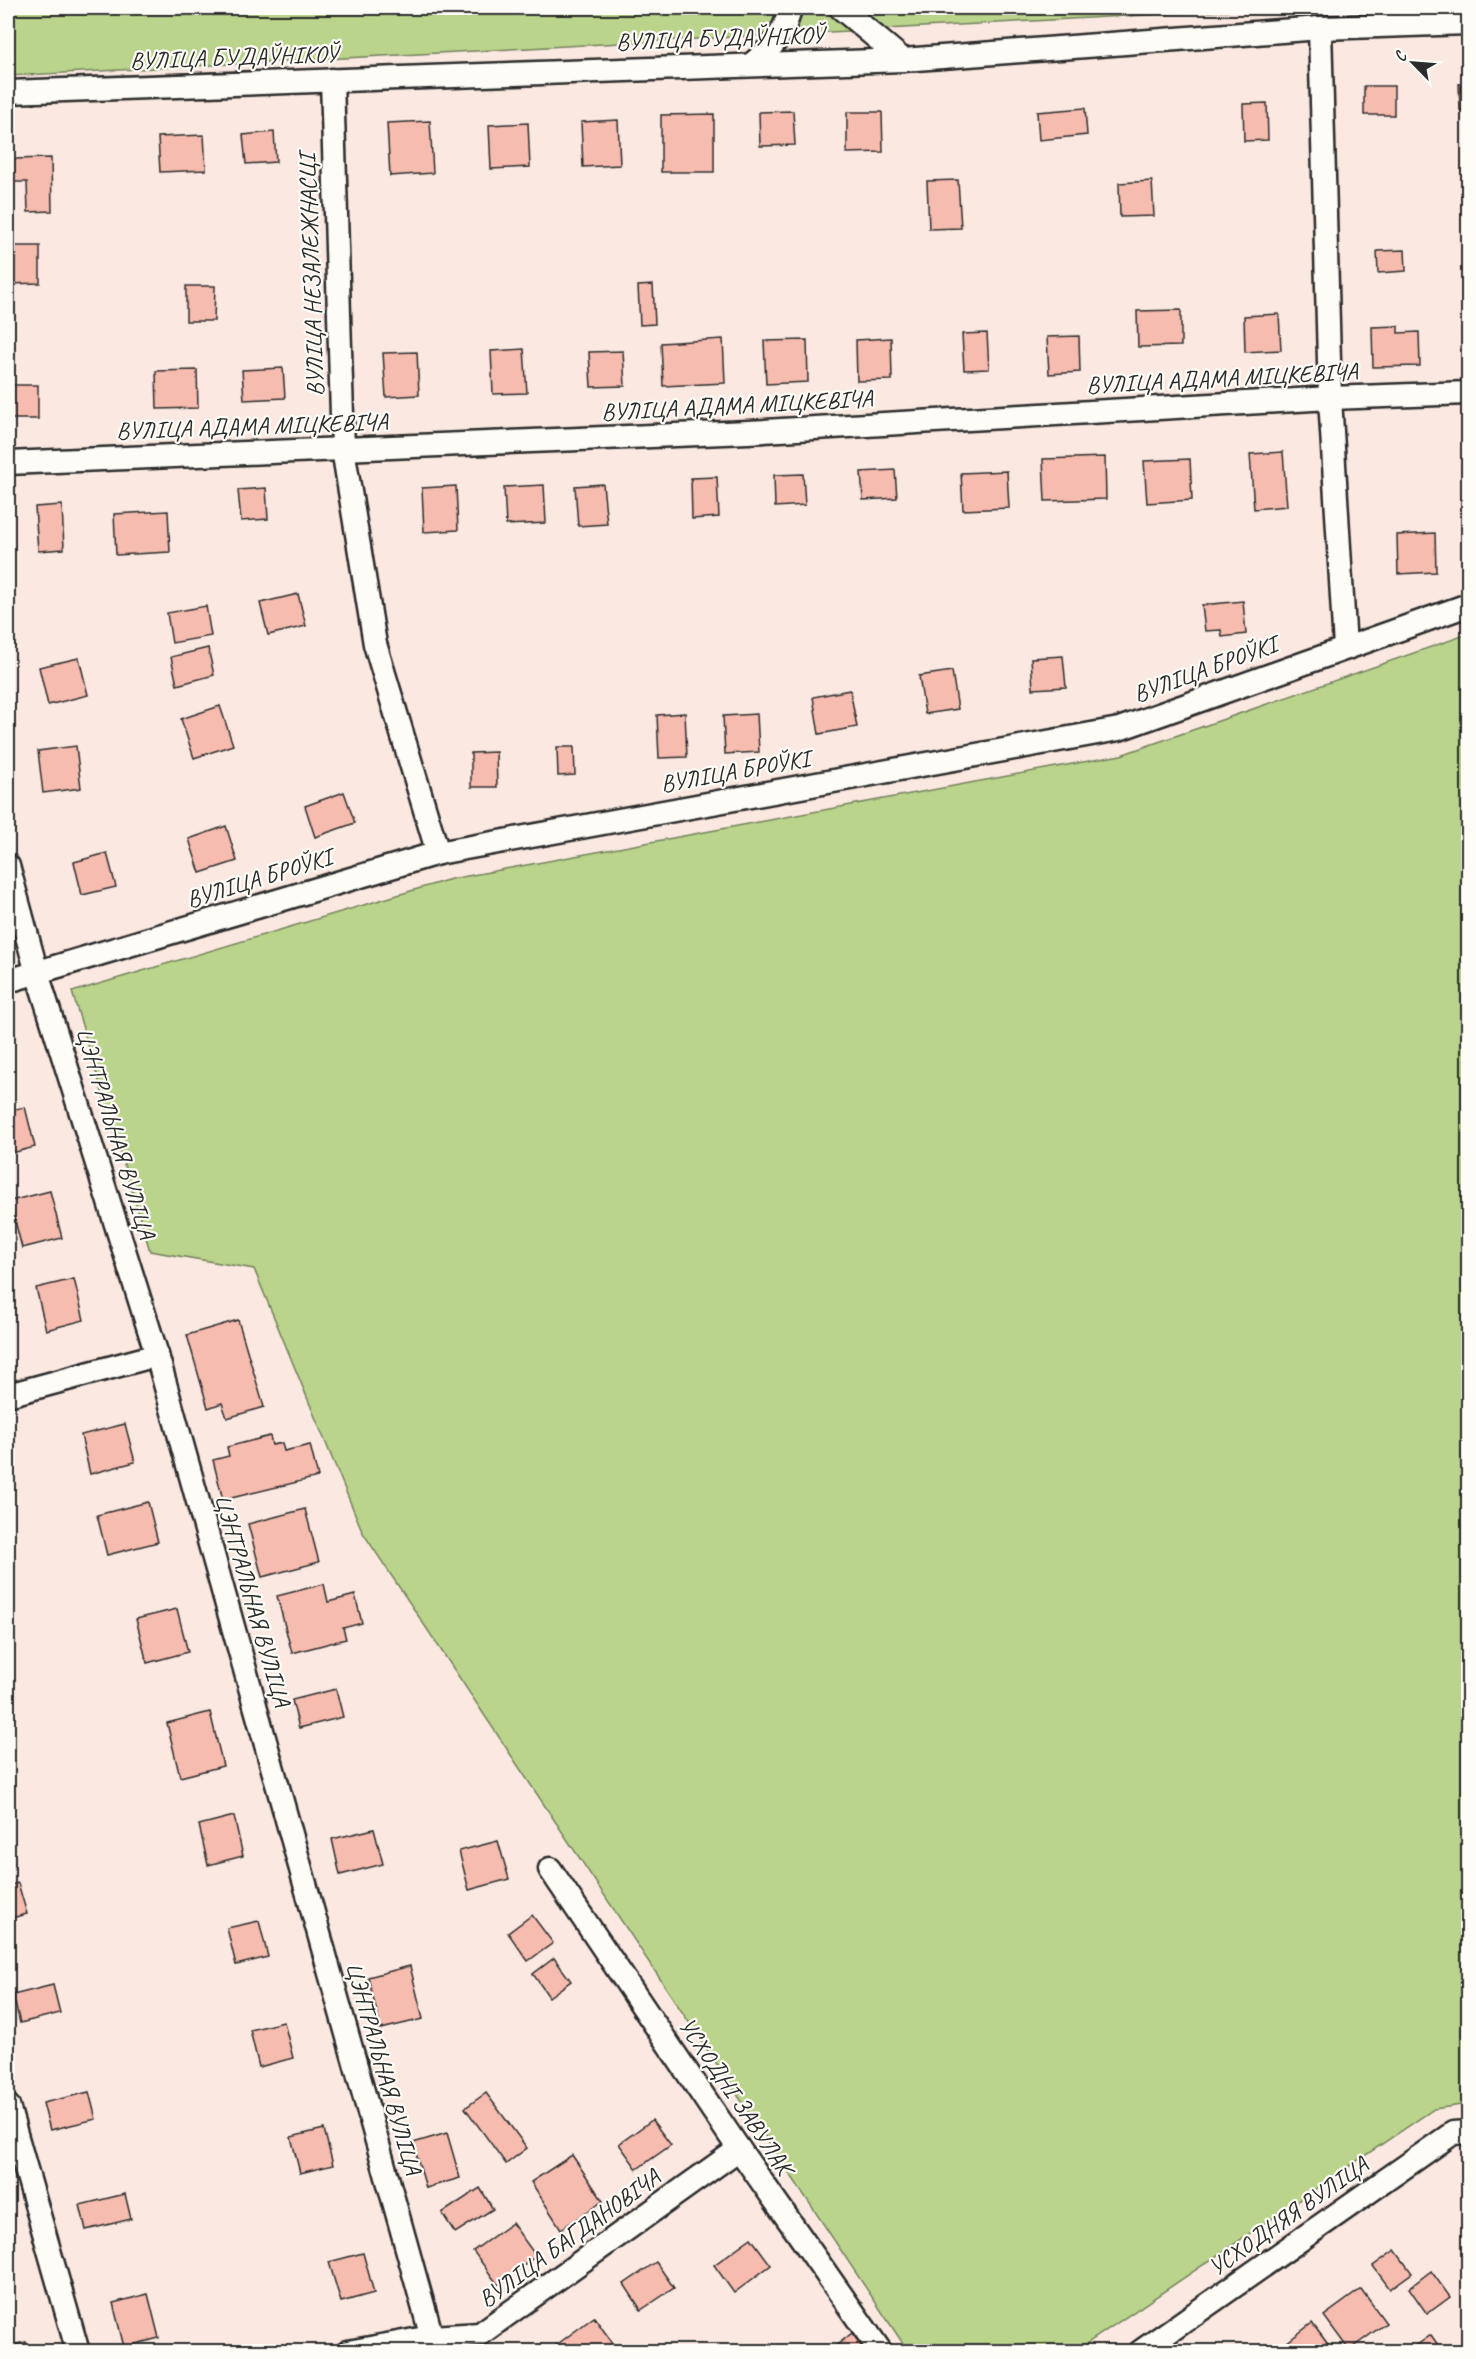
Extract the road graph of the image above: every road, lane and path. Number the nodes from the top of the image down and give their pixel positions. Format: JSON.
{"nodes":[{"id":1,"x":790,"y":8,"type":"edge"},
{"id":2,"x":841,"y":8,"type":"edge"},
{"id":3,"x":1468,"y":23,"type":"edge"},
{"id":4,"x":1320,"y":28,"type":"junction"},
{"id":5,"x":903,"y":60,"type":"junction"},
{"id":6,"x":752,"y":64,"type":"junction"},
{"id":7,"x":332,"y":80,"type":"junction"},
{"id":8,"x":8,"y":92,"type":"edge"},
{"id":9,"x":1468,"y":393,"type":"edge"},
{"id":10,"x":1330,"y":398,"type":"junction"},
{"id":11,"x":343,"y":449,"type":"junction"},
{"id":12,"x":8,"y":463,"type":"edge"},
{"id":13,"x":1468,"y":605,"type":"edge"},
{"id":14,"x":1346,"y":647,"type":"junction"},
{"id":15,"x":438,"y":853,"type":"junction"},
{"id":16,"x":8,"y":866,"type":"edge"},
{"id":17,"x":37,"y":973,"type":"junction"},
{"id":18,"x":8,"y":981,"type":"edge"},
{"id":19,"x":157,"y":1355,"type":"junction"},
{"id":20,"x":8,"y":1395,"type":"edge"},
{"id":21,"x":550,"y":1869,"type":"dead end"},
{"id":22,"x":8,"y":2106,"type":"edge"},
{"id":23,"x":1468,"y":2132,"type":"edge"},
{"id":24,"x":739,"y":2149,"type":"junction"},
{"id":25,"x":434,"y":2344,"type":"edge"},
{"id":26,"x":78,"y":2352,"type":"edge"},
{"id":27,"x":348,"y":2352,"type":"edge"},
{"id":28,"x":881,"y":2352,"type":"edge"},
{"id":29,"x":1140,"y":2352,"type":"edge"}],
"edges":[{"from":1,"to":6,"type":"street"},
{"from":2,"to":5,"type":"street"},
{"from":3,"to":4,"type":"street","name":"ВУЛІЦА БУДАЎНІКОЎ"},
{"from":4,"to":5,"type":"street","name":"ВУЛІЦА БУДАЎНІКОЎ"},
{"from":4,"to":10,"type":"street"},
{"from":5,"to":6,"type":"street","name":"ВУЛІЦА БУДАЎНІКОЎ"},
{"from":6,"to":7,"type":"street","name":"ВУЛІЦА БУДАЎНІКОЎ"},
{"from":7,"to":8,"type":"street","name":"ВУЛІЦА БУДАЎНІКОЎ"},
{"from":7,"to":11,"type":"street","name":"ВУЛІЦА НЕЗАЛЕЖНАСЦІ"},
{"from":9,"to":10,"type":"street","name":"ВУЛІЦА АДАМА МІЦКЕВІЧА"},
{"from":10,"to":11,"type":"street","name":"ВУЛІЦА АДАМА МІЦКЕВІЧА"},
{"from":10,"to":14,"type":"street"},
{"from":11,"to":12,"type":"street","name":"ВУЛІЦА АДАМА МІЦКЕВІЧА"},
{"from":11,"to":15,"type":"street","name":"ВУЛІЦА НЕЗАЛЕЖНАСЦІ"},
{"from":13,"to":14,"type":"street","name":"ВУЛІЦА БРОЎКІ"},
{"from":14,"to":15,"type":"street","name":"ВУЛІЦА БРОЎКІ"},
{"from":15,"to":17,"type":"street","name":"ВУЛІЦА БРОЎКІ"},
{"from":16,"to":17,"type":"street","name":"ЦЭНТРАЛЬНАЯ ВУЛІЦА"},
{"from":17,"to":18,"type":"street","name":"ВУЛІЦА БРОЎКІ"},
{"from":17,"to":19,"type":"street","name":"ЦЭНТРАЛЬНАЯ ВУЛІЦА"},
{"from":19,"to":20,"type":"street"},
{"from":19,"to":25,"type":"street","name":"ЦЭНТРАЛЬНАЯ ВУЛІЦА"},
{"from":21,"to":24,"type":"street","name":"УСХОДНІ ЗАВУЛАК"},
{"from":22,"to":26,"type":"street"},
{"from":23,"to":29,"type":"street","name":"УСХОДНЯЯ ВУЛІЦА"},
{"from":24,"to":25,"type":"street","name":"ВУЛІЦА БАГДАНОВІЧА"},
{"from":24,"to":28,"type":"street","name":"УСХОДНІ ЗАВУЛАК"},
{"from":25,"to":27,"type":"street","name":"ВУЛІЦА БАГДАНОВІЧА"}]}
